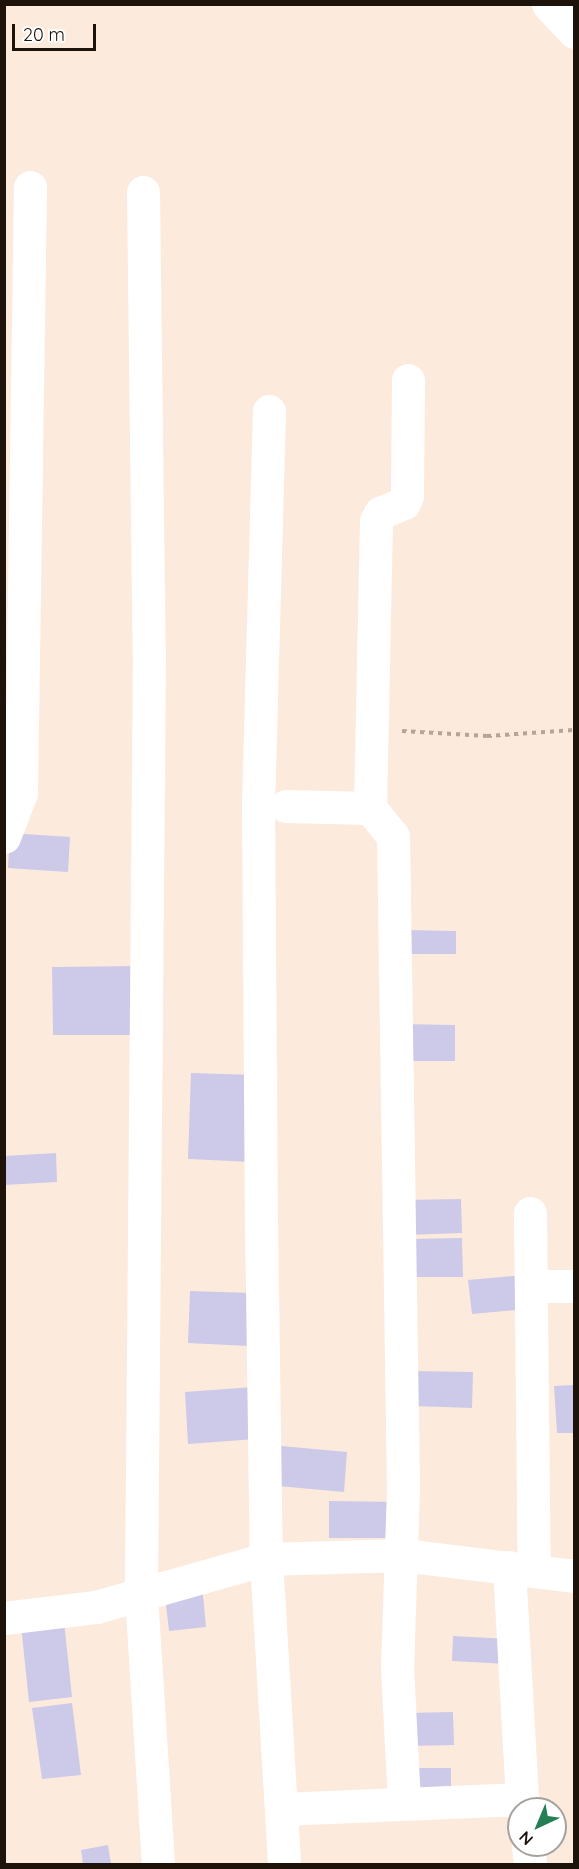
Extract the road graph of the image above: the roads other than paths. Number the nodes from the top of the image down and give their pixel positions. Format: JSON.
{"nodes":[{"id":1,"x":549,"y":4,"type":"edge"},
{"id":2,"x":574,"y":32,"type":"edge"},
{"id":3,"x":30,"y":187,"type":"dead end"},
{"id":4,"x":143,"y":192,"type":"dead end"},
{"id":5,"x":408,"y":380,"type":"dead end"},
{"id":6,"x":269,"y":411,"type":"dead end"},
{"id":7,"x":286,"y":806,"type":"dead end"},
{"id":8,"x":370,"y":808,"type":"junction"},
{"id":9,"x":4,"y":837,"type":"edge"},
{"id":10,"x":530,"y":1213,"type":"dead end"},
{"id":11,"x":532,"y":1286,"type":"junction"},
{"id":12,"x":574,"y":1286,"type":"edge"},
{"id":13,"x":403,"y":1555,"type":"junction"},
{"id":14,"x":266,"y":1559,"type":"junction"},
{"id":15,"x":521,"y":1569,"type":"junction"},
{"id":16,"x":574,"y":1576,"type":"edge"},
{"id":17,"x":141,"y":1594,"type":"junction"},
{"id":18,"x":4,"y":1618,"type":"edge"},
{"id":19,"x":523,"y":1797,"type":"edge"},
{"id":20,"x":404,"y":1803,"type":"junction"},
{"id":21,"x":507,"y":1804,"type":"edge"},
{"id":22,"x":281,"y":1809,"type":"junction"},
{"id":23,"x":158,"y":1864,"type":"edge"},
{"id":24,"x":284,"y":1864,"type":"edge"}],
"edges":[{"from":1,"to":2,"type":"street"},
{"from":3,"to":9,"type":"street"},
{"from":4,"to":17,"type":"street"},
{"from":5,"to":8,"type":"street"},
{"from":6,"to":14,"type":"street"},
{"from":7,"to":8,"type":"street"},
{"from":8,"to":13,"type":"street"},
{"from":10,"to":11,"type":"street"},
{"from":11,"to":12,"type":"street"},
{"from":11,"to":15,"type":"street"},
{"from":13,"to":14,"type":"street"},
{"from":13,"to":15,"type":"street"},
{"from":13,"to":20,"type":"street"},
{"from":14,"to":17,"type":"street"},
{"from":14,"to":22,"type":"street"},
{"from":15,"to":16,"type":"street"},
{"from":15,"to":19,"type":"street"},
{"from":17,"to":18,"type":"street"},
{"from":17,"to":23,"type":"street"},
{"from":20,"to":21,"type":"street"},
{"from":20,"to":22,"type":"street"},
{"from":22,"to":24,"type":"street"}]}
